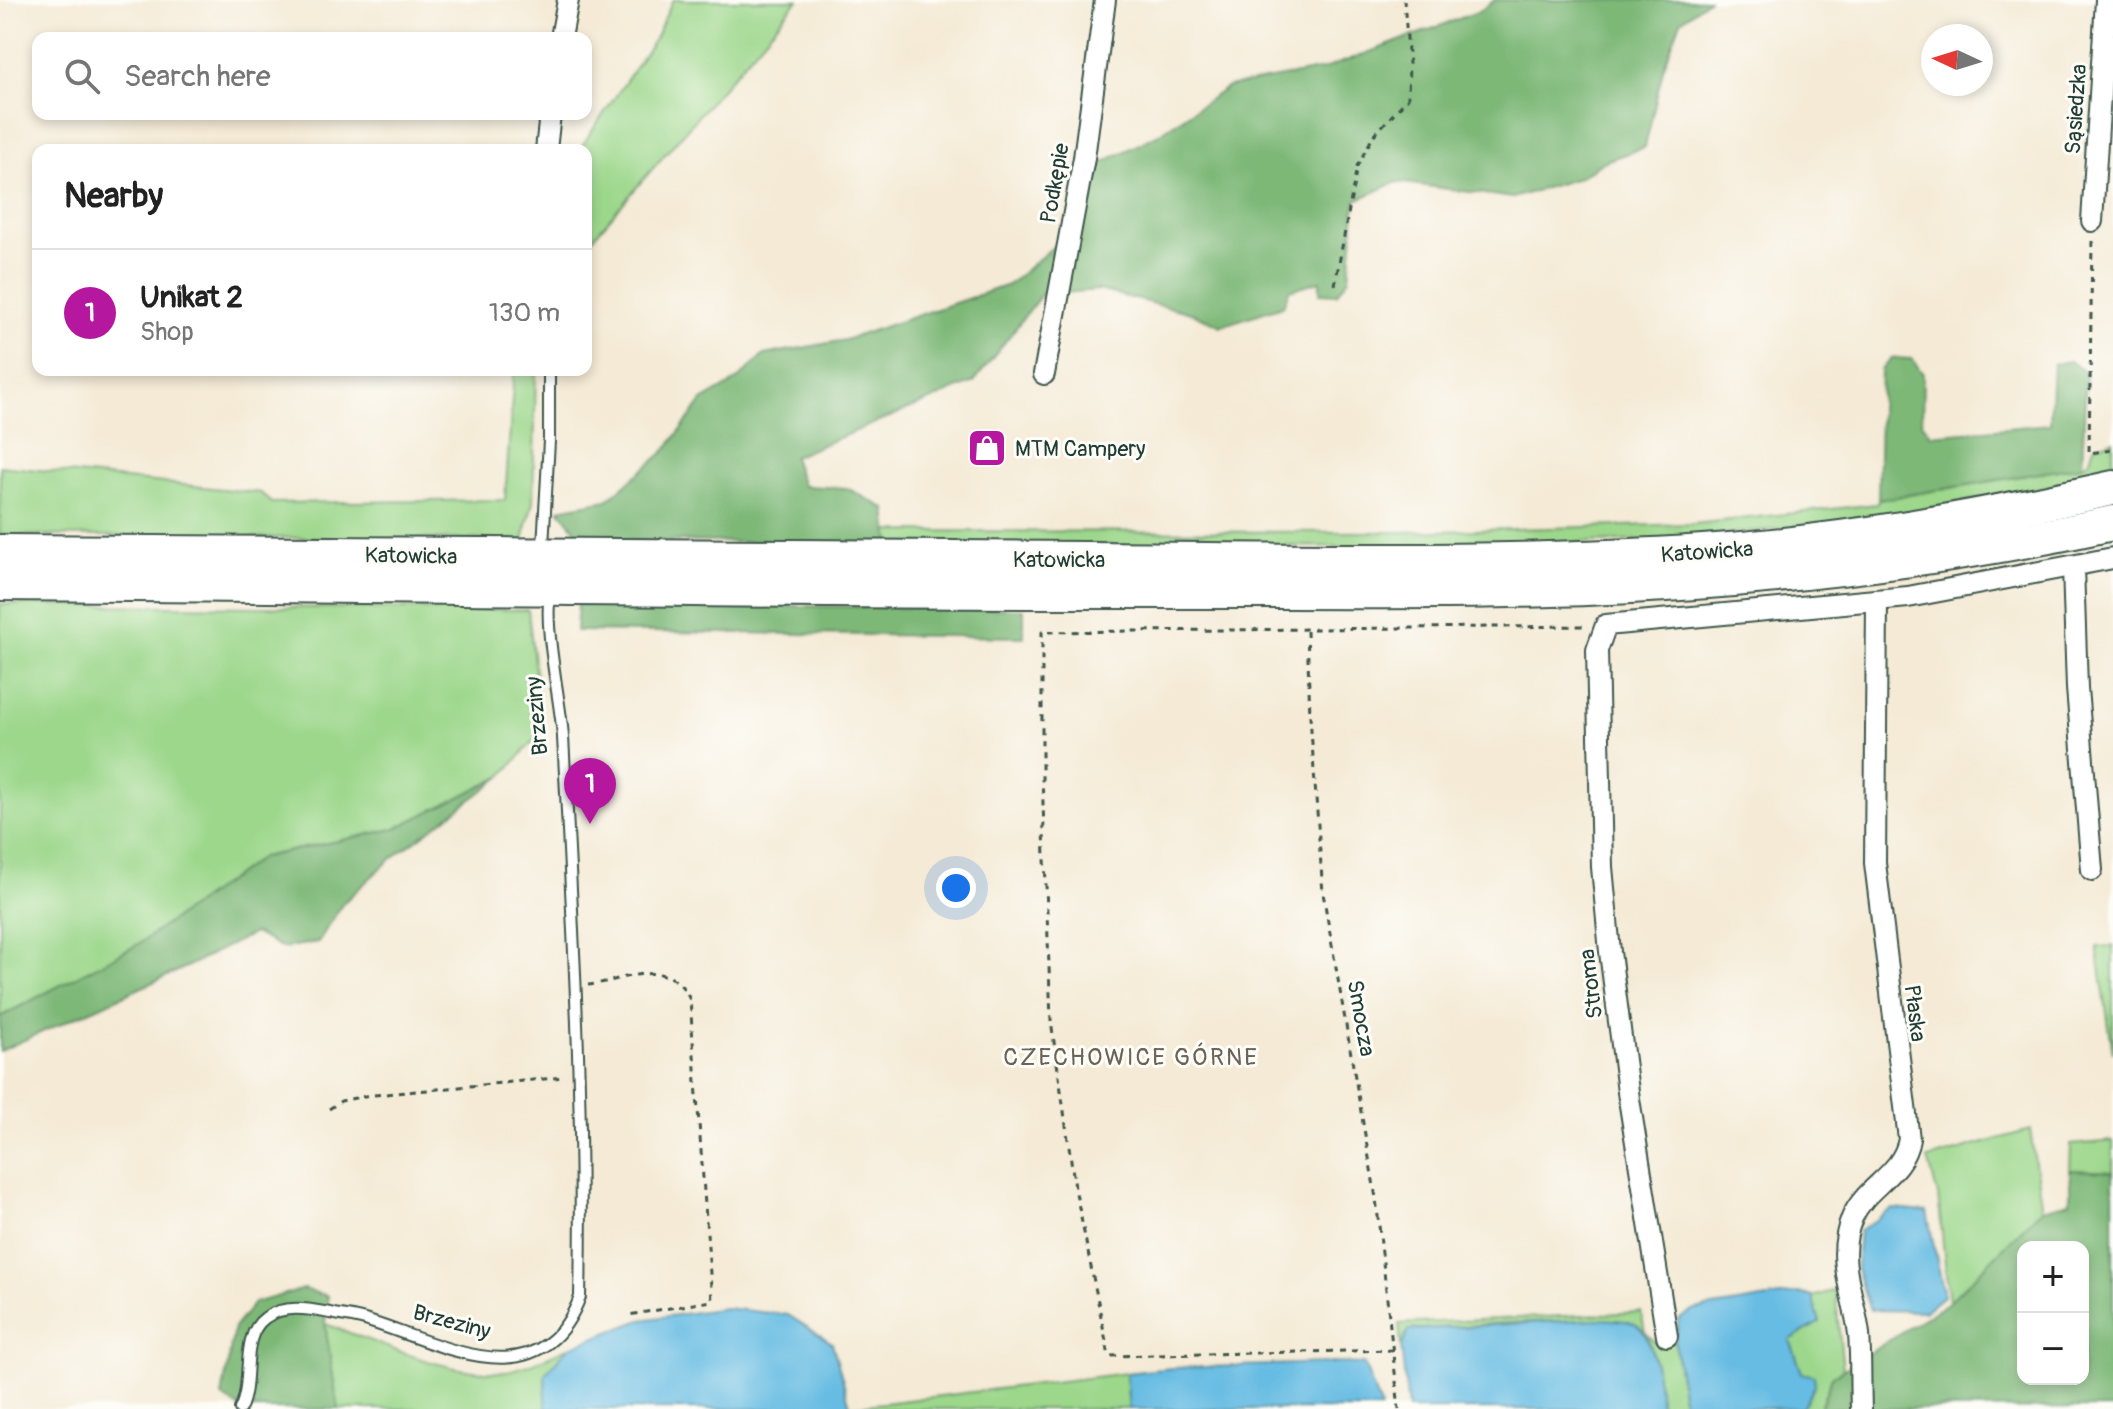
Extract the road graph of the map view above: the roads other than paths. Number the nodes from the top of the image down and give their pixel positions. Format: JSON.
{"nodes":[{"id":1,"x":568,"y":0,"type":"edge"},
{"id":2,"x":1105,"y":0,"type":"edge"},
{"id":3,"x":2106,"y":0,"type":"edge"},
{"id":4,"x":562,"y":32,"type":"edge"},
{"id":5,"x":549,"y":120,"type":"edge"},
{"id":6,"x":547,"y":144,"type":"edge"},
{"id":7,"x":2092,"y":221,"type":"road end"},
{"id":8,"x":1044,"y":374,"type":"dead end"},
{"id":9,"x":549,"y":376,"type":"edge"},
{"id":10,"x":2113,"y":488,"type":"edge"},
{"id":11,"x":2113,"y":523,"type":"edge"},
{"id":12,"x":0,"y":552,"type":"edge"},
{"id":13,"x":532,"y":556,"type":"junction"},
{"id":14,"x":2113,"y":558,"type":"edge"},
{"id":15,"x":2073,"y":567,"type":"junction"},
{"id":16,"x":0,"y":583,"type":"edge"},
{"id":17,"x":554,"y":587,"type":"junction"},
{"id":18,"x":1877,"y":600,"type":"junction"},
{"id":19,"x":2092,"y":870,"type":"dead end"},
{"id":20,"x":1667,"y":1336,"type":"dead end"},
{"id":21,"x":240,"y":1409,"type":"edge"},
{"id":22,"x":1861,"y":1409,"type":"edge"}],
"edges":[{"from":1,"to":4,"type":"street"},
{"from":2,"to":8,"type":"street","name":"Podkępie"},
{"from":3,"to":7,"type":"street","name":"Sąsiedzka"},
{"from":5,"to":6,"type":"street"},
{"from":9,"to":13,"type":"lane"},
{"from":10,"to":13,"type":"main road","name":"Katowicka"},
{"from":11,"to":17,"type":"main road","name":"Katowicka"},
{"from":12,"to":13,"type":"main road","name":"Katowicka"},
{"from":14,"to":15,"type":"street"},
{"from":15,"to":18,"type":"street"},
{"from":15,"to":19,"type":"street"},
{"from":16,"to":17,"type":"main road","name":"Katowicka"},
{"from":17,"to":21,"type":"lane","name":"Brzeziny"},
{"from":18,"to":20,"type":"street","name":"Stroma"},
{"from":18,"to":22,"type":"street","name":"Płaska"}]}
